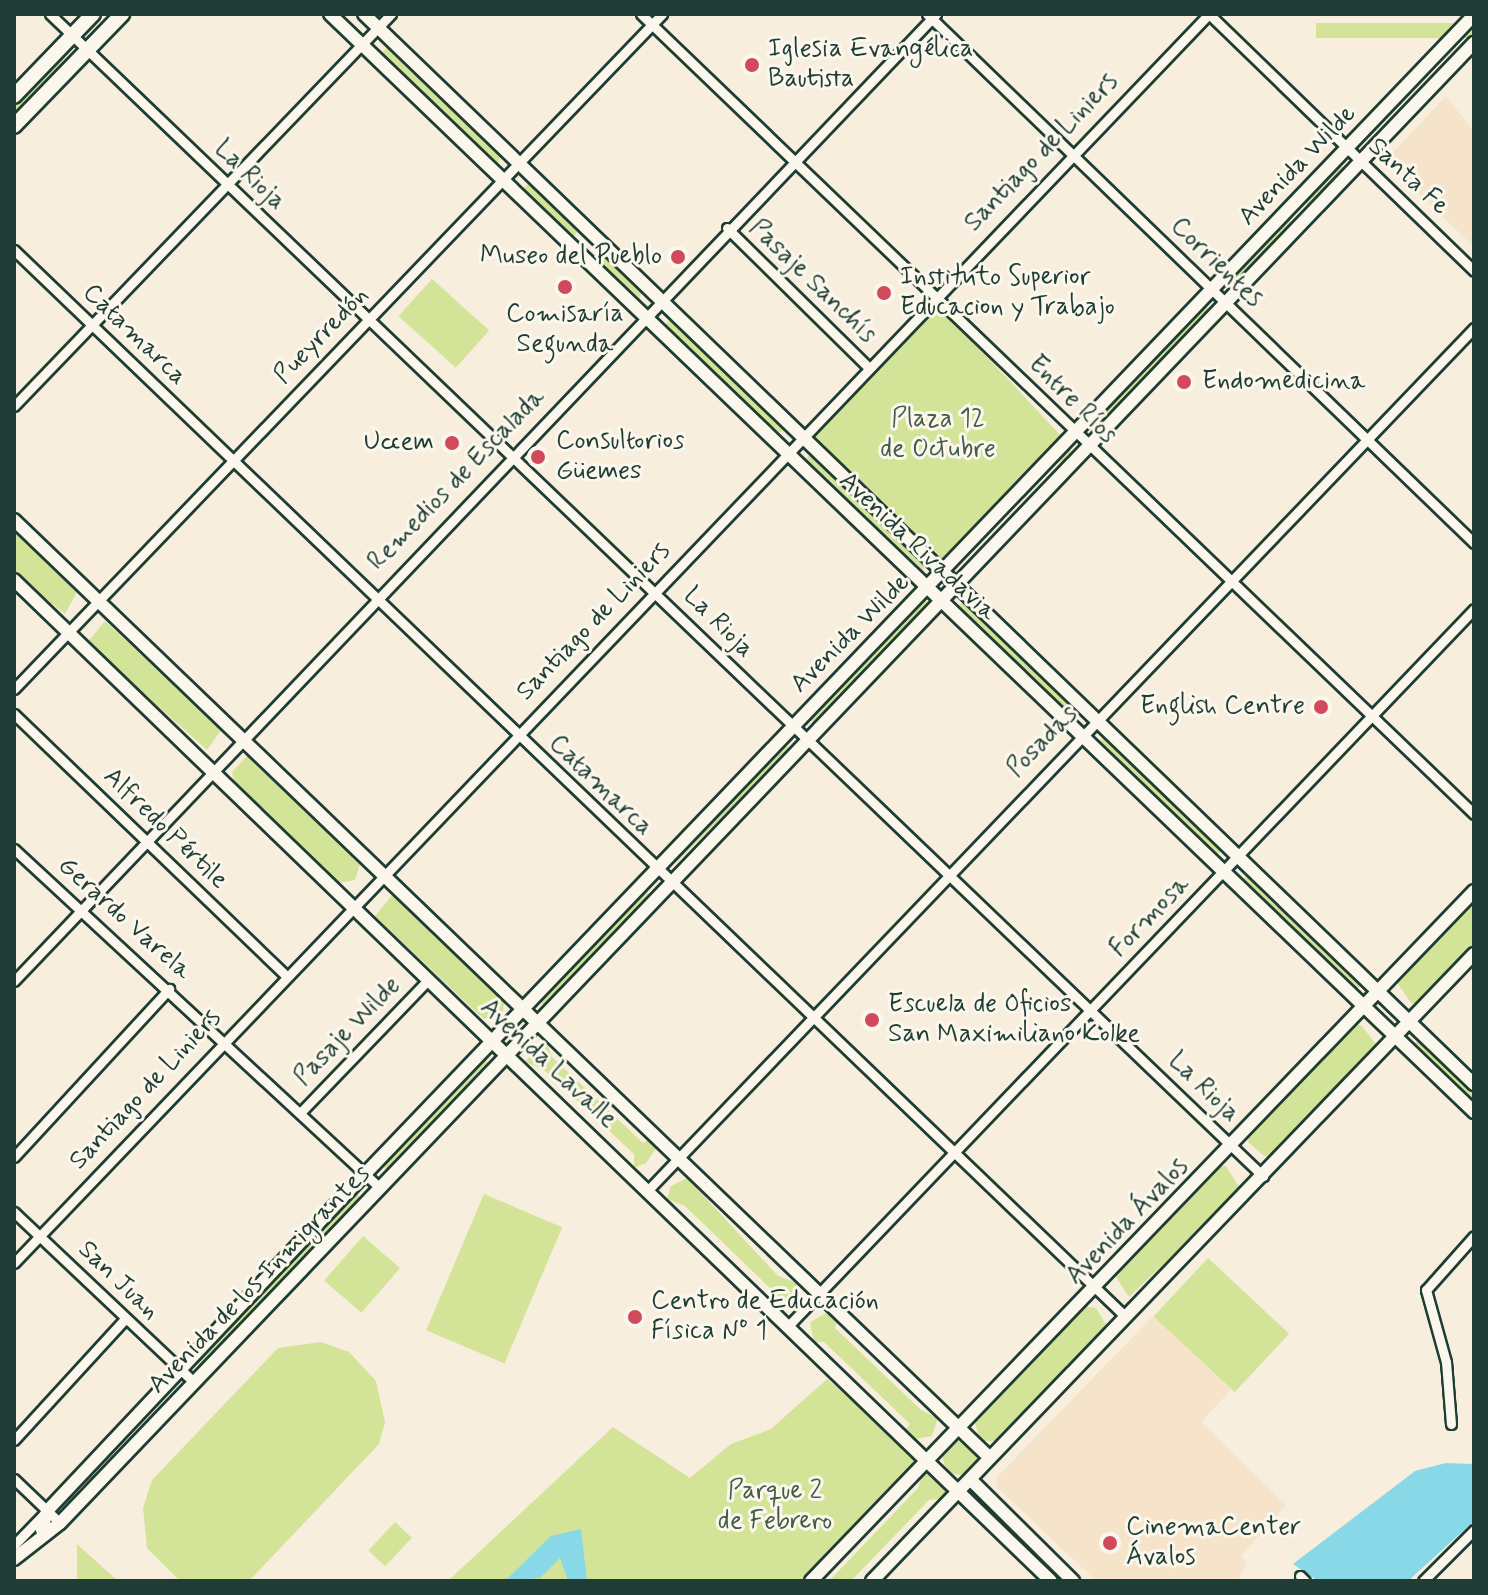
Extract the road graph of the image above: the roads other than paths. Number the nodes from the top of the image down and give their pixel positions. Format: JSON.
{"nodes":[{"id":1,"x":50,"y":14,"type":"edge"},
{"id":2,"x":93,"y":14,"type":"edge"},
{"id":3,"x":122,"y":14,"type":"edge"},
{"id":4,"x":330,"y":14,"type":"edge"},
{"id":5,"x":364,"y":14,"type":"edge"},
{"id":6,"x":391,"y":14,"type":"edge"},
{"id":7,"x":641,"y":14,"type":"edge"},
{"id":8,"x":662,"y":14,"type":"edge"},
{"id":9,"x":1209,"y":14,"type":"edge"},
{"id":10,"x":1474,"y":15,"type":"edge"},
{"id":11,"x":932,"y":16,"type":"edge"},
{"id":12,"x":652,"y":25,"type":"junction"},
{"id":13,"x":378,"y":28,"type":"junction"},
{"id":14,"x":73,"y":35,"type":"junction"},
{"id":15,"x":1474,"y":43,"type":"edge"},
{"id":16,"x":362,"y":44,"type":"junction"},
{"id":17,"x":87,"y":49,"type":"junction"},
{"id":18,"x":14,"y":96,"type":"edge"},
{"id":19,"x":14,"y":126,"type":"edge"},
{"id":20,"x":1345,"y":148,"type":"junction"},
{"id":21,"x":1072,"y":153,"type":"junction"},
{"id":22,"x":1361,"y":160,"type":"junction"},
{"id":23,"x":792,"y":161,"type":"junction"},
{"id":24,"x":519,"y":164,"type":"junction"},
{"id":25,"x":504,"y":179,"type":"junction"},
{"id":26,"x":227,"y":185,"type":"junction"},
{"id":27,"x":727,"y":228,"type":"junction"},
{"id":28,"x":594,"y":237,"type":"junction"},
{"id":29,"x":14,"y":250,"type":"edge"},
{"id":30,"x":579,"y":251,"type":"junction"},
{"id":31,"x":1474,"y":271,"type":"edge"},
{"id":32,"x":1211,"y":289,"type":"junction"},
{"id":33,"x":935,"y":295,"type":"junction"},
{"id":34,"x":660,"y":300,"type":"junction"},
{"id":35,"x":1227,"y":305,"type":"junction"},
{"id":36,"x":647,"y":316,"type":"junction"},
{"id":37,"x":369,"y":319,"type":"junction"},
{"id":38,"x":92,"y":325,"type":"junction"},
{"id":39,"x":1474,"y":328,"type":"edge"},
{"id":40,"x":867,"y":366,"type":"junction"},
{"id":41,"x":14,"y":406,"type":"edge"},
{"id":42,"x":1074,"y":434,"type":"junction"},
{"id":43,"x":801,"y":435,"type":"junction"},
{"id":44,"x":1367,"y":437,"type":"junction"},
{"id":45,"x":1087,"y":446,"type":"junction"},
{"id":46,"x":784,"y":453,"type":"junction"},
{"id":47,"x":508,"y":457,"type":"junction"},
{"id":48,"x":233,"y":461,"type":"junction"},
{"id":49,"x":14,"y":520,"type":"edge"},
{"id":50,"x":1474,"y":543,"type":"edge"},
{"id":51,"x":941,"y":573,"type":"junction"},
{"id":52,"x":14,"y":580,"type":"edge"},
{"id":53,"x":1233,"y":582,"type":"junction"},
{"id":54,"x":956,"y":586,"type":"junction"},
{"id":55,"x":929,"y":587,"type":"junction"},
{"id":56,"x":654,"y":591,"type":"junction"},
{"id":57,"x":376,"y":597,"type":"junction"},
{"id":58,"x":100,"y":600,"type":"junction"},
{"id":59,"x":943,"y":600,"type":"junction"},
{"id":60,"x":1474,"y":609,"type":"edge"},
{"id":61,"x":69,"y":633,"type":"junction"},
{"id":62,"x":14,"y":689,"type":"edge"},
{"id":63,"x":14,"y":714,"type":"edge"},
{"id":64,"x":1373,"y":716,"type":"junction"},
{"id":65,"x":1095,"y":719,"type":"junction"},
{"id":66,"x":791,"y":726,"type":"junction"},
{"id":67,"x":516,"y":734,"type":"junction"},
{"id":68,"x":1079,"y":734,"type":"junction"},
{"id":69,"x":240,"y":737,"type":"junction"},
{"id":70,"x":806,"y":742,"type":"junction"},
{"id":71,"x":211,"y":768,"type":"junction"},
{"id":72,"x":1474,"y":814,"type":"edge"},
{"id":73,"x":144,"y":840,"type":"junction"},
{"id":74,"x":14,"y":849,"type":"edge"},
{"id":75,"x":1241,"y":855,"type":"junction"},
{"id":76,"x":654,"y":868,"type":"junction"},
{"id":77,"x":383,"y":874,"type":"junction"},
{"id":78,"x":948,"y":874,"type":"junction"},
{"id":79,"x":1222,"y":875,"type":"junction"},
{"id":80,"x":668,"y":882,"type":"junction"},
{"id":81,"x":1474,"y":891,"type":"edge"},
{"id":82,"x":352,"y":907,"type":"junction"},
{"id":83,"x":80,"y":910,"type":"junction"},
{"id":84,"x":1474,"y":954,"type":"edge"},
{"id":85,"x":286,"y":976,"type":"junction"},
{"id":86,"x":14,"y":981,"type":"edge"},
{"id":87,"x":427,"y":981,"type":"junction"},
{"id":88,"x":169,"y":989,"type":"junction"},
{"id":89,"x":1379,"y":991,"type":"junction"},
{"id":90,"x":523,"y":1007,"type":"junction"},
{"id":91,"x":1363,"y":1007,"type":"junction"},
{"id":92,"x":1091,"y":1010,"type":"junction"},
{"id":93,"x":810,"y":1018,"type":"junction"},
{"id":94,"x":1410,"y":1022,"type":"junction"},
{"id":95,"x":538,"y":1023,"type":"junction"},
{"id":96,"x":1395,"y":1037,"type":"junction"},
{"id":97,"x":224,"y":1038,"type":"junction"},
{"id":98,"x":491,"y":1041,"type":"junction"},
{"id":99,"x":507,"y":1054,"type":"junction"},
{"id":100,"x":1474,"y":1084,"type":"edge"},
{"id":101,"x":1474,"y":1112,"type":"edge"},
{"id":102,"x":300,"y":1113,"type":"junction"},
{"id":103,"x":1231,"y":1146,"type":"junction"},
{"id":104,"x":952,"y":1153,"type":"junction"},
{"id":105,"x":678,"y":1156,"type":"junction"},
{"id":106,"x":14,"y":1157,"type":"edge"},
{"id":107,"x":364,"y":1175,"type":"junction"},
{"id":108,"x":1263,"y":1176,"type":"junction"},
{"id":109,"x":379,"y":1187,"type":"junction"},
{"id":110,"x":648,"y":1190,"type":"junction"},
{"id":111,"x":14,"y":1212,"type":"edge"},
{"id":112,"x":40,"y":1236,"type":"junction"},
{"id":113,"x":1474,"y":1236,"type":"edge"},
{"id":114,"x":14,"y":1263,"type":"edge"},
{"id":115,"x":1095,"y":1287,"type":"junction"},
{"id":116,"x":819,"y":1293,"type":"junction"},
{"id":117,"x":1125,"y":1316,"type":"junction"},
{"id":118,"x":125,"y":1319,"type":"junction"},
{"id":119,"x":790,"y":1324,"type":"junction"},
{"id":120,"x":180,"y":1369,"type":"junction"},
{"id":121,"x":193,"y":1381,"type":"junction"},
{"id":122,"x":1451,"y":1424,"type":"dead end"},
{"id":123,"x":958,"y":1427,"type":"junction"},
{"id":124,"x":14,"y":1440,"type":"edge"},
{"id":125,"x":989,"y":1457,"type":"junction"},
{"id":126,"x":927,"y":1461,"type":"junction"},
{"id":127,"x":14,"y":1479,"type":"edge"},
{"id":128,"x":973,"y":1482,"type":"junction"},
{"id":129,"x":959,"y":1492,"type":"junction"},
{"id":130,"x":47,"y":1511,"type":"junction"},
{"id":131,"x":60,"y":1523,"type":"junction"},
{"id":132,"x":42,"y":1530,"type":"junction"},
{"id":133,"x":1474,"y":1530,"type":"edge"},
{"id":134,"x":14,"y":1545,"type":"edge"},
{"id":135,"x":14,"y":1559,"type":"edge"},
{"id":136,"x":1426,"y":1580,"type":"edge"},
{"id":137,"x":811,"y":1581,"type":"edge"},
{"id":138,"x":872,"y":1581,"type":"edge"},
{"id":139,"x":1051,"y":1581,"type":"edge"},
{"id":140,"x":1073,"y":1581,"type":"edge"}],
"edges":[{"from":1,"to":14,"type":"street","name":"La Rioja"},
{"from":2,"to":14,"type":"main road"},
{"from":3,"to":17,"type":"main road"},
{"from":4,"to":16,"type":"main road","name":"Avenida Rivadavia"},
{"from":5,"to":13,"type":"main road","name":"Avenida Rivadavia"},
{"from":6,"to":13,"type":"street"},
{"from":7,"to":12,"type":"street","name":"Entre Ríos"},
{"from":8,"to":12,"type":"street","name":"Pueyrredón"},
{"from":9,"to":20,"type":"street","name":"Santa Fe"},
{"from":9,"to":21,"type":"street","name":"Santiago de Liniers"},
{"from":10,"to":20,"type":"main road","name":"Avenida Wilde"},
{"from":11,"to":21,"type":"street","name":"Corrientes"},
{"from":11,"to":23,"type":"street","name":"Remedios de Escalada"},
{"from":12,"to":23,"type":"street","name":"Entre Ríos"},
{"from":12,"to":24,"type":"street","name":"Pueyrredón"},
{"from":13,"to":16,"type":"street"},
{"from":13,"to":24,"type":"main road","name":"Avenida Rivadavia"},
{"from":14,"to":17,"type":"street","name":"La Rioja"},
{"from":14,"to":18,"type":"main road"},
{"from":15,"to":22,"type":"main road","name":"Avenida Wilde"},
{"from":16,"to":25,"type":"main road","name":"Avenida Rivadavia"},
{"from":16,"to":26,"type":"street"},
{"from":17,"to":19,"type":"main road"},
{"from":17,"to":26,"type":"street","name":"La Rioja"},
{"from":20,"to":22,"type":"street","name":"Santa Fe"},
{"from":20,"to":32,"type":"main road","name":"Avenida Wilde"},
{"from":21,"to":32,"type":"street","name":"Corrientes"},
{"from":21,"to":33,"type":"street","name":"Santiago de Liniers"},
{"from":22,"to":31,"type":"street","name":"Santa Fe"},
{"from":22,"to":35,"type":"main road","name":"Avenida Wilde"},
{"from":23,"to":27,"type":"street","name":"Remedios de Escalada"},
{"from":23,"to":33,"type":"street","name":"Entre Ríos"},
{"from":24,"to":25,"type":"street","name":"Pueyrredón"},
{"from":24,"to":28,"type":"main road","name":"Avenida Rivadavia"},
{"from":25,"to":30,"type":"main road","name":"Avenida Rivadavia"},
{"from":25,"to":37,"type":"street","name":"Pueyrredón"},
{"from":26,"to":37,"type":"street","name":"La Rioja"},
{"from":26,"to":38,"type":"street"},
{"from":27,"to":34,"type":"street","name":"Remedios de Escalada"},
{"from":27,"to":40,"type":"street","name":"Pasaje Sanchís"},
{"from":28,"to":30,"type":"main road"},
{"from":28,"to":34,"type":"main road","name":"Avenida Rivadavia"},
{"from":29,"to":38,"type":"street","name":"Catamarca"},
{"from":30,"to":36,"type":"main road","name":"Avenida Rivadavia"},
{"from":32,"to":35,"type":"street","name":"Corrientes"},
{"from":32,"to":42,"type":"main road","name":"Avenida Wilde"},
{"from":33,"to":40,"type":"street","name":"Santiago de Liniers"},
{"from":33,"to":42,"type":"street","name":"Entre Ríos"},
{"from":34,"to":36,"type":"street","name":"Remedios de Escalada"},
{"from":34,"to":43,"type":"main road","name":"Avenida Rivadavia"},
{"from":35,"to":44,"type":"street","name":"Corrientes"},
{"from":35,"to":45,"type":"main road","name":"Avenida Wilde"},
{"from":36,"to":46,"type":"main road","name":"Avenida Rivadavia"},
{"from":36,"to":47,"type":"street","name":"Remedios de Escalada"},
{"from":37,"to":47,"type":"street","name":"La Rioja"},
{"from":37,"to":48,"type":"street","name":"Pueyrredón"},
{"from":38,"to":41,"type":"street"},
{"from":38,"to":48,"type":"street","name":"Catamarca"},
{"from":39,"to":44,"type":"street","name":"Posadas"},
{"from":40,"to":43,"type":"street","name":"Santiago de Liniers"},
{"from":42,"to":45,"type":"street","name":"Entre Ríos"},
{"from":42,"to":51,"type":"main road","name":"Avenida Wilde"},
{"from":43,"to":46,"type":"street","name":"Santiago de Liniers"},
{"from":43,"to":51,"type":"main road","name":"Avenida Rivadavia"},
{"from":44,"to":50,"type":"street","name":"Corrientes"},
{"from":44,"to":53,"type":"street","name":"Posadas"},
{"from":45,"to":53,"type":"street","name":"Entre Ríos"},
{"from":45,"to":54,"type":"main road","name":"Avenida Wilde"},
{"from":46,"to":55,"type":"main road","name":"Avenida Rivadavia"},
{"from":46,"to":56,"type":"street","name":"Santiago de Liniers"},
{"from":47,"to":56,"type":"street","name":"La Rioja"},
{"from":47,"to":57,"type":"street","name":"Remedios de Escalada"},
{"from":48,"to":57,"type":"street","name":"Catamarca"},
{"from":48,"to":58,"type":"street","name":"Pueyrredón"},
{"from":49,"to":58,"type":"main road","name":"Avenida Lavalle"},
{"from":51,"to":54,"type":"main road","name":"Avenida Rivadavia"},
{"from":51,"to":55,"type":"main road","name":"Avenida Wilde"},
{"from":52,"to":61,"type":"main road","name":"Avenida Lavalle"},
{"from":53,"to":64,"type":"street","name":"Entre Ríos"},
{"from":53,"to":65,"type":"street","name":"Posadas"},
{"from":54,"to":59,"type":"main road","name":"Avenida Wilde"},
{"from":54,"to":65,"type":"main road","name":"Avenida Rivadavia"},
{"from":55,"to":59,"type":"main road","name":"Avenida Rivadavia"},
{"from":55,"to":66,"type":"main road","name":"Avenida Wilde"},
{"from":56,"to":66,"type":"street","name":"La Rioja"},
{"from":56,"to":67,"type":"street","name":"Santiago de Liniers"},
{"from":57,"to":67,"type":"street","name":"Catamarca"},
{"from":57,"to":69,"type":"street","name":"Remedios de Escalada"},
{"from":58,"to":61,"type":"street","name":"Pueyrredón"},
{"from":58,"to":69,"type":"main road","name":"Avenida Lavalle"},
{"from":59,"to":68,"type":"main road","name":"Avenida Rivadavia"},
{"from":59,"to":70,"type":"main road","name":"Avenida Wilde"},
{"from":60,"to":64,"type":"street","name":"Formosa"},
{"from":61,"to":62,"type":"street","name":"Pueyrredón"},
{"from":61,"to":71,"type":"main road","name":"Avenida Lavalle"},
{"from":63,"to":73,"type":"street","name":"Alfredo Pértile"},
{"from":64,"to":72,"type":"street","name":"Entre Ríos"},
{"from":64,"to":75,"type":"street","name":"Formosa"},
{"from":65,"to":68,"type":"street","name":"Posadas"},
{"from":65,"to":75,"type":"main road","name":"Avenida Rivadavia"},
{"from":66,"to":70,"type":"street","name":"La Rioja"},
{"from":66,"to":76,"type":"main road","name":"Avenida Wilde"},
{"from":67,"to":76,"type":"street","name":"Catamarca"},
{"from":67,"to":77,"type":"street","name":"Santiago de Liniers"},
{"from":68,"to":78,"type":"street","name":"Posadas"},
{"from":68,"to":79,"type":"main road","name":"Avenida Rivadavia"},
{"from":69,"to":71,"type":"street","name":"Remedios de Escalada"},
{"from":69,"to":77,"type":"main road","name":"Avenida Lavalle"},
{"from":70,"to":78,"type":"street","name":"La Rioja"},
{"from":70,"to":80,"type":"main road","name":"Avenida Wilde"},
{"from":71,"to":73,"type":"street","name":"Remedios de Escalada"},
{"from":71,"to":82,"type":"main road","name":"Avenida Lavalle"},
{"from":73,"to":83,"type":"street","name":"Remedios de Escalada"},
{"from":73,"to":85,"type":"street","name":"Alfredo Pértile"},
{"from":74,"to":83,"type":"street","name":"Gerardo Varela"},
{"from":75,"to":79,"type":"street","name":"Formosa"},
{"from":75,"to":89,"type":"main road","name":"Avenida Rivadavia"},
{"from":76,"to":80,"type":"street","name":"Catamarca"},
{"from":76,"to":90,"type":"main road","name":"Avenida Wilde"},
{"from":77,"to":82,"type":"street","name":"Santiago de Liniers"},
{"from":77,"to":90,"type":"main road","name":"Avenida Lavalle"},
{"from":78,"to":92,"type":"street","name":"La Rioja"},
{"from":78,"to":93,"type":"street","name":"Posadas"},
{"from":79,"to":91,"type":"main road","name":"Avenida Rivadavia"},
{"from":79,"to":92,"type":"street","name":"Formosa"},
{"from":80,"to":93,"type":"street","name":"Catamarca"},
{"from":80,"to":95,"type":"main road","name":"Avenida Wilde"},
{"from":81,"to":89,"type":"main road","name":"Avenida Ávalos"},
{"from":82,"to":85,"type":"street","name":"Santiago de Liniers"},
{"from":82,"to":87,"type":"main road","name":"Avenida Lavalle"},
{"from":83,"to":86,"type":"street","name":"Remedios de Escalada"},
{"from":83,"to":88,"type":"street","name":"Gerardo Varela"},
{"from":84,"to":94,"type":"main road"},
{"from":85,"to":97,"type":"street","name":"Santiago de Liniers"},
{"from":87,"to":98,"type":"main road","name":"Avenida Lavalle"},
{"from":87,"to":102,"type":"street","name":"Pasaje Wilde"},
{"from":88,"to":97,"type":"street","name":"Gerardo Varela"},
{"from":88,"to":106,"type":"street"},
{"from":89,"to":91,"type":"main road","name":"Avenida Ávalos"},
{"from":89,"to":94,"type":"main road","name":"Avenida Rivadavia"},
{"from":90,"to":95,"type":"main road","name":"Avenida Lavalle"},
{"from":90,"to":98,"type":"main road","name":"Avenida Wilde"},
{"from":91,"to":96,"type":"main road","name":"Avenida Rivadavia"},
{"from":91,"to":103,"type":"main road","name":"Avenida Ávalos"},
{"from":92,"to":103,"type":"street","name":"La Rioja"},
{"from":92,"to":104,"type":"street","name":"Formosa"},
{"from":93,"to":104,"type":"street","name":"Catamarca"},
{"from":93,"to":105,"type":"street","name":"Posadas"},
{"from":94,"to":96,"type":"main road"},
{"from":94,"to":100,"type":"main road","name":"Avenida Rivadavia"},
{"from":95,"to":99,"type":"main road","name":"Avenida Wilde"},
{"from":95,"to":105,"type":"main road","name":"Avenida Lavalle"},
{"from":96,"to":101,"type":"main road","name":"Avenida Rivadavia"},
{"from":96,"to":108,"type":"main road"},
{"from":97,"to":102,"type":"street","name":"Gerardo Varela"},
{"from":97,"to":112,"type":"street","name":"Santiago de Liniers"},
{"from":98,"to":99,"type":"main road","name":"Avenida Lavalle"},
{"from":98,"to":107,"type":"main road","name":"Avenida de los Inmigrantes"},
{"from":99,"to":109,"type":"main road","name":"Avenida de los Inmigrantes"},
{"from":99,"to":110,"type":"main road","name":"Avenida Lavalle"},
{"from":102,"to":107,"type":"street","name":"Gerardo Varela"},
{"from":103,"to":108,"type":"street","name":"La Rioja"},
{"from":103,"to":115,"type":"main road","name":"Avenida Ávalos"},
{"from":104,"to":115,"type":"street","name":"Catamarca"},
{"from":104,"to":116,"type":"street","name":"Formosa"},
{"from":105,"to":110,"type":"street","name":"Posadas"},
{"from":105,"to":116,"type":"main road","name":"Avenida Lavalle"},
{"from":107,"to":109,"type":"street","name":"Gerardo Varela"},
{"from":107,"to":120,"type":"main road","name":"Avenida de los Inmigrantes"},
{"from":108,"to":117,"type":"main road"},
{"from":109,"to":121,"type":"main road","name":"Avenida de los Inmigrantes"},
{"from":110,"to":119,"type":"main road","name":"Avenida Lavalle"},
{"from":111,"to":112,"type":"street","name":"San Juan"},
{"from":112,"to":114,"type":"street","name":"Santiago de Liniers"},
{"from":112,"to":118,"type":"street","name":"San Juan"},
{"from":113,"to":122,"type":"street"},
{"from":115,"to":117,"type":"street","name":"Catamarca"},
{"from":115,"to":123,"type":"main road","name":"Avenida Ávalos"},
{"from":116,"to":119,"type":"street","name":"Formosa"},
{"from":116,"to":123,"type":"main road","name":"Avenida Lavalle"},
{"from":117,"to":125,"type":"main road"},
{"from":118,"to":120,"type":"street","name":"San Juan"},
{"from":118,"to":124,"type":"street"},
{"from":119,"to":126,"type":"main road","name":"Avenida Lavalle"},
{"from":120,"to":121,"type":"street","name":"San Juan"},
{"from":120,"to":130,"type":"main road","name":"Avenida de los Inmigrantes"},
{"from":121,"to":131,"type":"main road","name":"Avenida de los Inmigrantes"},
{"from":123,"to":125,"type":"main road","name":"Avenida Lavalle"},
{"from":123,"to":126,"type":"main road","name":"Avenida Ávalos"},
{"from":125,"to":128,"type":"main road"},
{"from":126,"to":129,"type":"main road","name":"Avenida Lavalle"},
{"from":126,"to":137,"type":"main road","name":"Avenida Ávalos"},
{"from":127,"to":130,"type":"street"},
{"from":128,"to":129,"type":"main road"},
{"from":128,"to":140,"type":"main road"},
{"from":129,"to":138,"type":"main road"},
{"from":129,"to":139,"type":"main road","name":"Avenida Lavalle"},
{"from":130,"to":131,"type":"street"},
{"from":130,"to":132,"type":"main road","name":"Avenida de los Inmigrantes"},
{"from":130,"to":134,"type":"street","name":"Avenida de los Inmigrantes"},
{"from":131,"to":132,"type":"main road","name":"Avenida de los Inmigrantes"},
{"from":132,"to":135,"type":"main road","name":"Avenida de los Inmigrantes"},
{"from":133,"to":136,"type":"street"}]}
